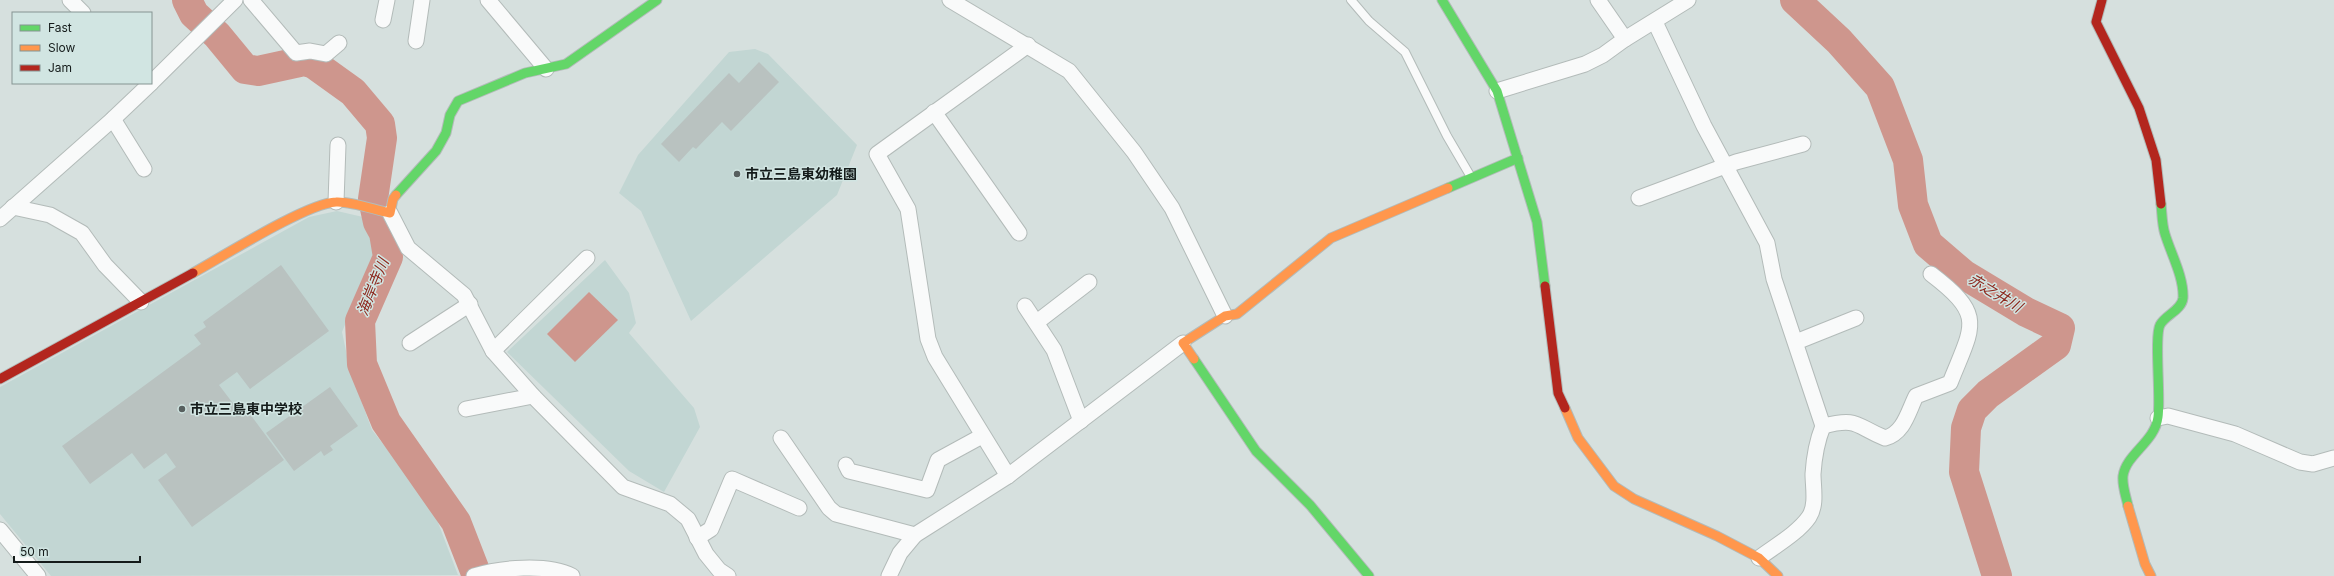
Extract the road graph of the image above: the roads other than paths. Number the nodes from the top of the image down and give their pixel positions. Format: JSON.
{"nodes":[{"id":1,"x":70,"y":0,"type":"edge"},
{"id":2,"x":235,"y":0,"type":"edge"},
{"id":3,"x":251,"y":0,"type":"edge"},
{"id":4,"x":387,"y":0,"type":"edge"},
{"id":5,"x":422,"y":0,"type":"edge"},
{"id":6,"x":488,"y":0,"type":"edge"},
{"id":7,"x":951,"y":0,"type":"edge"},
{"id":8,"x":1351,"y":0,"type":"edge"},
{"id":9,"x":1442,"y":0,"type":"edge"},
{"id":10,"x":1598,"y":0,"type":"edge"},
{"id":11,"x":1688,"y":0,"type":"edge"},
{"id":12,"x":2102,"y":0,"type":"edge"},
{"id":13,"x":650,"y":2,"type":"edge"},
{"id":14,"x":82,"y":12,"type":"edge"},
{"id":15,"x":383,"y":20,"type":"dead end"},
{"id":16,"x":1655,"y":22,"type":"junction"},
{"id":17,"x":1625,"y":39,"type":"junction"},
{"id":18,"x":416,"y":41,"type":"dead end"},
{"id":19,"x":339,"y":43,"type":"dead end"},
{"id":20,"x":1028,"y":45,"type":"junction"},
{"id":21,"x":546,"y":69,"type":"junction"},
{"id":22,"x":152,"y":81,"type":"edge"},
{"id":23,"x":149,"y":84,"type":"edge"},
{"id":24,"x":1497,"y":91,"type":"junction"},
{"id":25,"x":934,"y":112,"type":"junction"},
{"id":26,"x":113,"y":119,"type":"junction"},
{"id":27,"x":1803,"y":144,"type":"dead end"},
{"id":28,"x":338,"y":145,"type":"dead end"},
{"id":29,"x":1518,"y":158,"type":"junction"},
{"id":30,"x":1727,"y":168,"type":"junction"},
{"id":31,"x":144,"y":169,"type":"dead end"},
{"id":32,"x":1472,"y":178,"type":"junction"},
{"id":33,"x":1639,"y":198,"type":"dead end"},
{"id":34,"x":336,"y":202,"type":"junction"},
{"id":35,"x":13,"y":207,"type":"junction"},
{"id":36,"x":386,"y":212,"type":"junction"},
{"id":37,"x":0,"y":219,"type":"edge"},
{"id":38,"x":1019,"y":233,"type":"dead end"},
{"id":39,"x":587,"y":258,"type":"dead end"},
{"id":40,"x":1931,"y":274,"type":"dead end"},
{"id":41,"x":1089,"y":282,"type":"dead end"},
{"id":42,"x":141,"y":302,"type":"junction"},
{"id":43,"x":470,"y":304,"type":"junction"},
{"id":44,"x":1025,"y":306,"type":"dead end"},
{"id":45,"x":1225,"y":316,"type":"junction"},
{"id":46,"x":1856,"y":318,"type":"dead end"},
{"id":47,"x":1037,"y":322,"type":"junction"},
{"id":48,"x":1796,"y":342,"type":"junction"},
{"id":49,"x":410,"y":343,"type":"dead end"},
{"id":50,"x":1183,"y":343,"type":"junction"},
{"id":51,"x":493,"y":351,"type":"junction"},
{"id":52,"x":0,"y":379,"type":"edge"},
{"id":53,"x":533,"y":396,"type":"junction"},
{"id":54,"x":466,"y":409,"type":"dead end"},
{"id":55,"x":2158,"y":418,"type":"junction"},
{"id":56,"x":1081,"y":421,"type":"junction"},
{"id":57,"x":1824,"y":426,"type":"junction"},
{"id":58,"x":982,"y":436,"type":"junction"},
{"id":59,"x":781,"y":438,"type":"dead end"},
{"id":60,"x":2334,"y":458,"type":"edge"},
{"id":61,"x":846,"y":465,"type":"dead end"},
{"id":62,"x":1008,"y":476,"type":"junction"},
{"id":63,"x":799,"y":508,"type":"dead end"},
{"id":64,"x":0,"y":530,"type":"edge"},
{"id":65,"x":915,"y":535,"type":"junction"},
{"id":66,"x":697,"y":538,"type":"junction"},
{"id":67,"x":1759,"y":558,"type":"junction"},
{"id":68,"x":479,"y":574,"type":"edge"},
{"id":69,"x":34,"y":575,"type":"edge"},
{"id":70,"x":572,"y":576,"type":"edge"},
{"id":71,"x":728,"y":576,"type":"edge"},
{"id":72,"x":889,"y":576,"type":"edge"},
{"id":73,"x":1368,"y":576,"type":"edge"},
{"id":74,"x":1778,"y":576,"type":"edge"},
{"id":75,"x":2151,"y":576,"type":"edge"}],
"edges":[{"from":1,"to":14,"type":"street"},
{"from":2,"to":22,"type":"street"},
{"from":3,"to":19,"type":"street"},
{"from":4,"to":15,"type":"street"},
{"from":5,"to":18,"type":"street"},
{"from":6,"to":21,"type":"street"},
{"from":7,"to":20,"type":"street"},
{"from":8,"to":32,"type":"lane"},
{"from":9,"to":24,"type":"street"},
{"from":10,"to":17,"type":"street"},
{"from":11,"to":16,"type":"street"},
{"from":12,"to":55,"type":"street"},
{"from":13,"to":21,"type":"street"},
{"from":16,"to":17,"type":"street"},
{"from":16,"to":30,"type":"street"},
{"from":17,"to":24,"type":"street"},
{"from":20,"to":25,"type":"street"},
{"from":20,"to":45,"type":"street"},
{"from":21,"to":36,"type":"street"},
{"from":23,"to":26,"type":"street"},
{"from":24,"to":29,"type":"street"},
{"from":25,"to":38,"type":"street"},
{"from":25,"to":58,"type":"street"},
{"from":26,"to":31,"type":"street"},
{"from":26,"to":35,"type":"street"},
{"from":27,"to":30,"type":"street"},
{"from":28,"to":34,"type":"street"},
{"from":29,"to":32,"type":"street"},
{"from":29,"to":67,"type":"street"},
{"from":30,"to":33,"type":"street"},
{"from":30,"to":48,"type":"street"},
{"from":32,"to":45,"type":"street"},
{"from":34,"to":36,"type":"street"},
{"from":34,"to":42,"type":"street"},
{"from":35,"to":37,"type":"street"},
{"from":35,"to":42,"type":"street"},
{"from":36,"to":43,"type":"street"},
{"from":39,"to":51,"type":"street"},
{"from":40,"to":57,"type":"street"},
{"from":41,"to":47,"type":"street"},
{"from":42,"to":52,"type":"street"},
{"from":43,"to":49,"type":"street"},
{"from":43,"to":51,"type":"street"},
{"from":44,"to":47,"type":"street"},
{"from":45,"to":50,"type":"street"},
{"from":46,"to":48,"type":"street"},
{"from":47,"to":56,"type":"street"},
{"from":48,"to":57,"type":"street"},
{"from":50,"to":56,"type":"street"},
{"from":50,"to":73,"type":"street"},
{"from":51,"to":53,"type":"street"},
{"from":53,"to":54,"type":"street"},
{"from":53,"to":66,"type":"street"},
{"from":55,"to":60,"type":"street"},
{"from":55,"to":75,"type":"street"},
{"from":56,"to":62,"type":"street"},
{"from":57,"to":67,"type":"street"},
{"from":58,"to":61,"type":"street"},
{"from":58,"to":62,"type":"street"},
{"from":59,"to":65,"type":"street"},
{"from":62,"to":65,"type":"street"},
{"from":63,"to":66,"type":"street"},
{"from":64,"to":69,"type":"street"},
{"from":65,"to":72,"type":"street"},
{"from":66,"to":71,"type":"street"},
{"from":67,"to":74,"type":"street"},
{"from":68,"to":70,"type":"street"}]}
